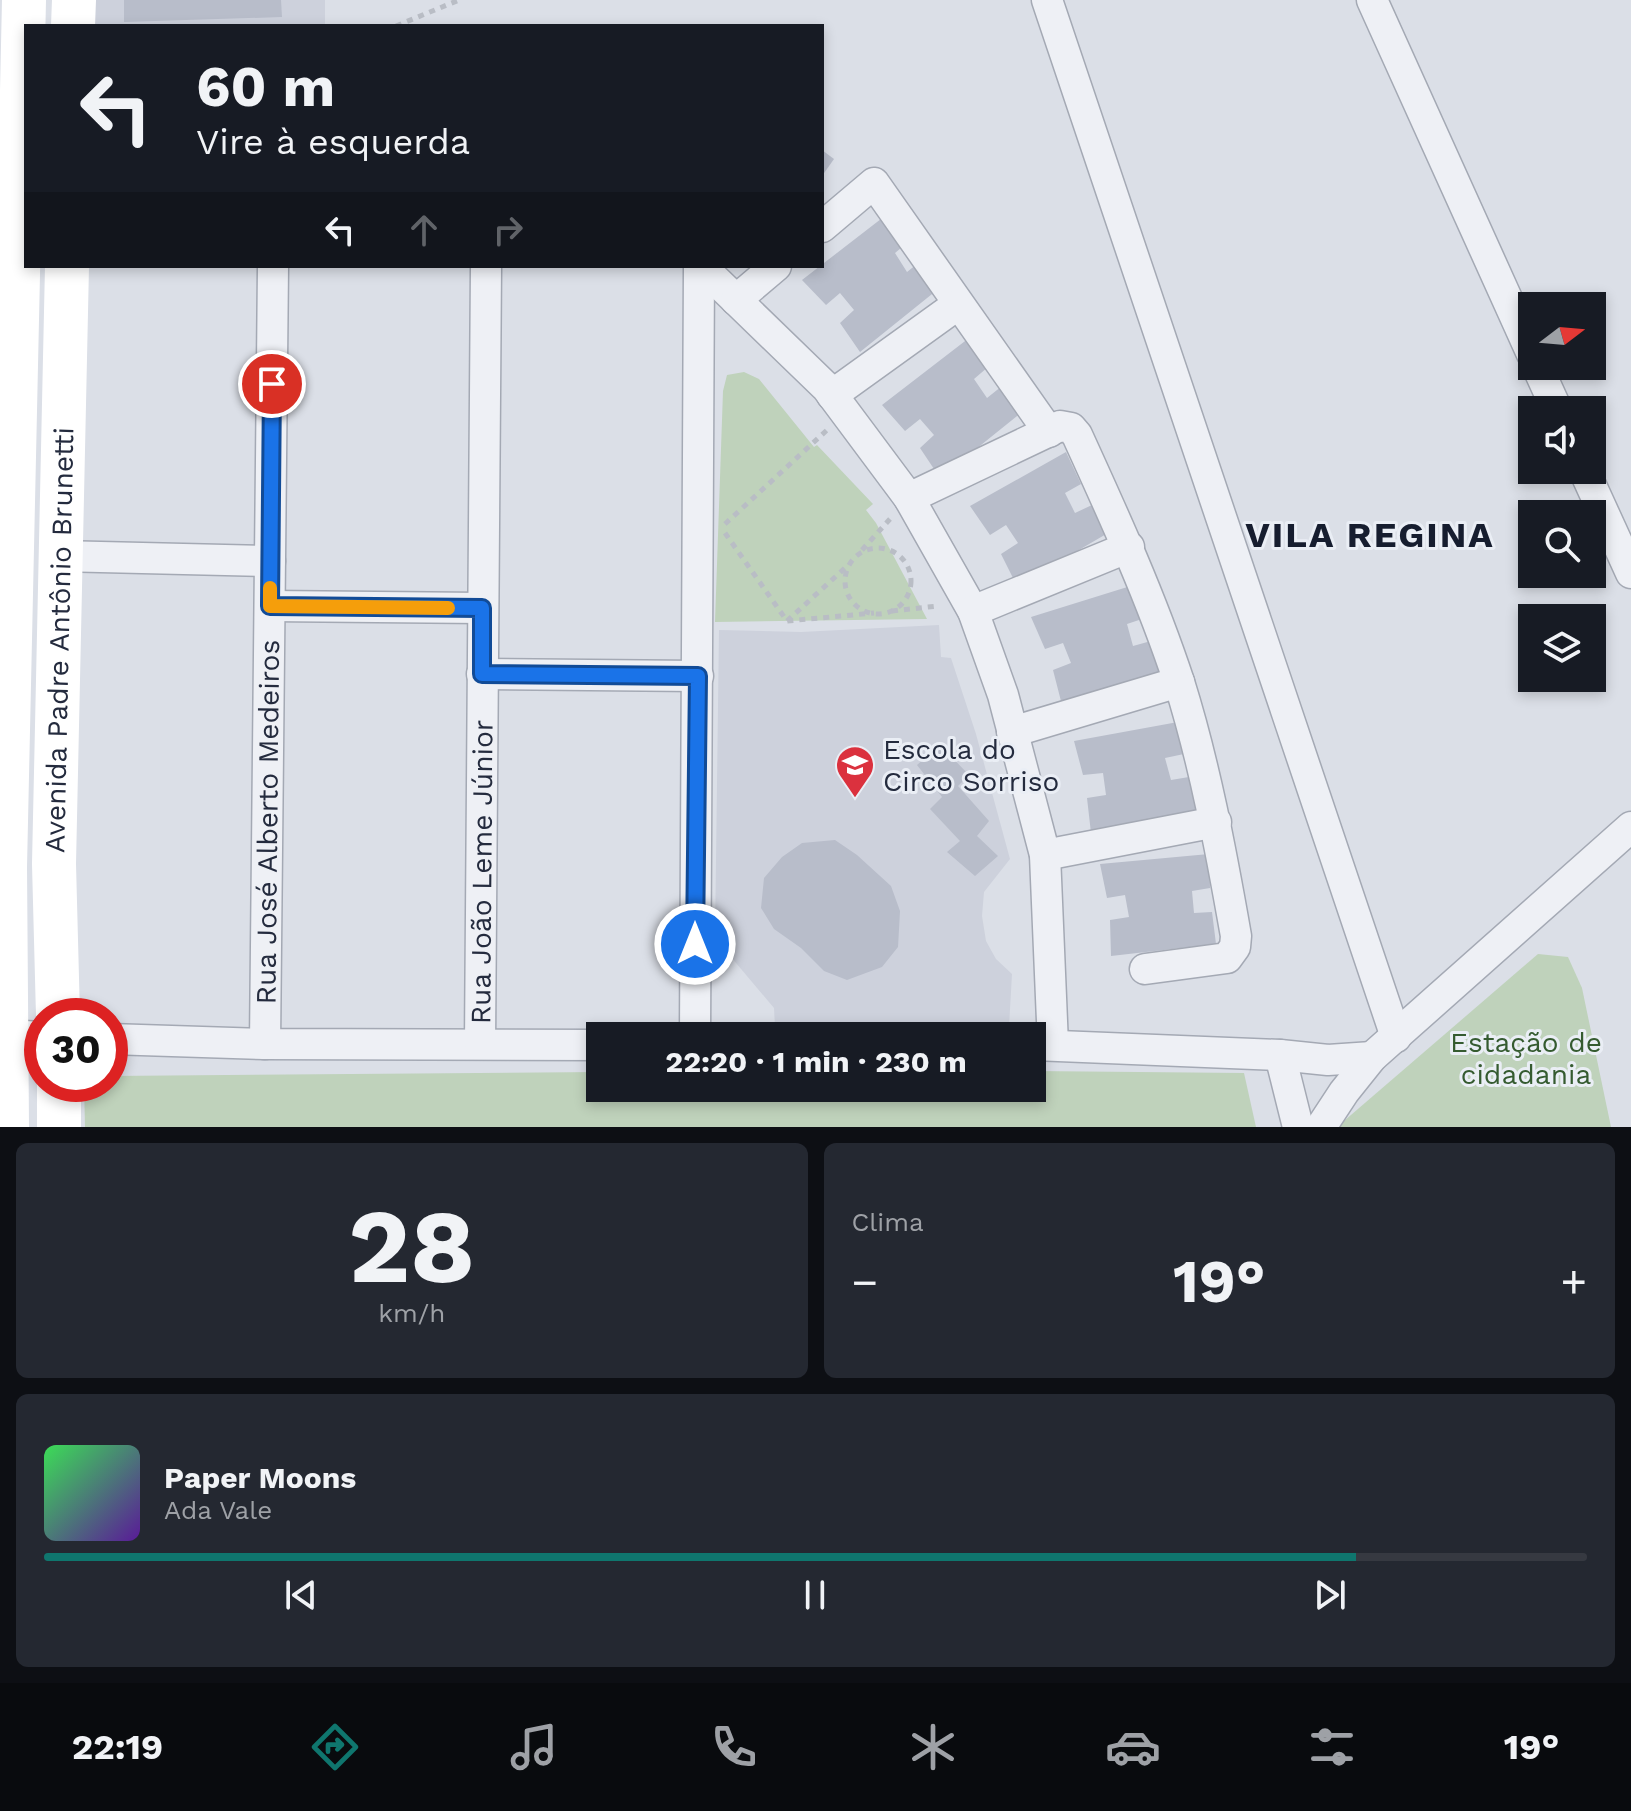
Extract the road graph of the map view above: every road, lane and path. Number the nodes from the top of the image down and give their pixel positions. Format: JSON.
{"nodes":[{"id":1,"x":24,"y":0,"type":"edge"},
{"id":2,"x":74,"y":0,"type":"edge"},
{"id":3,"x":459,"y":0,"type":"edge"},
{"id":4,"x":1047,"y":0,"type":"edge"},
{"id":5,"x":1372,"y":0,"type":"edge"},
{"id":6,"x":73,"y":24,"type":"edge"},
{"id":7,"x":401,"y":24,"type":"edge"},
{"id":8,"x":824,"y":225,"type":"edge"},
{"id":9,"x":67,"y":268,"type":"edge"},
{"id":10,"x":273,"y":268,"type":"edge"},
{"id":11,"x":486,"y":268,"type":"edge"},
{"id":12,"x":700,"y":268,"type":"edge"},
{"id":13,"x":702,"y":268,"type":"edge"},
{"id":14,"x":774,"y":268,"type":"edge"},
{"id":15,"x":736,"y":300,"type":"junction"},
{"id":16,"x":957,"y":305,"type":"junction"},
{"id":17,"x":1518,"y":323,"type":"edge"},
{"id":18,"x":7,"y":369,"type":"edge"},
{"id":19,"x":64,"y":369,"type":"junction"},
{"id":20,"x":839,"y":404,"type":"junction"},
{"id":21,"x":1049,"y":432,"type":"junction"},
{"id":22,"x":1590,"y":484,"type":"edge"},
{"id":23,"x":698,"y":492,"type":"junction"},
{"id":24,"x":909,"y":498,"type":"junction"},
{"id":25,"x":722,"y":528,"type":"junction"},
{"id":26,"x":1129,"y":547,"type":"junction"},
{"id":27,"x":858,"y":553,"type":"junction"},
{"id":28,"x":59,"y":556,"type":"junction"},
{"id":29,"x":270,"y":561,"type":"junction"},
{"id":30,"x":849,"y":565,"type":"junction"},
{"id":31,"x":1631,"y":573,"type":"edge"},
{"id":32,"x":270,"y":606,"type":"junction"},
{"id":33,"x":970,"y":606,"type":"junction"},
{"id":34,"x":482,"y":608,"type":"junction"},
{"id":35,"x":891,"y":611,"type":"junction"},
{"id":36,"x":874,"y":613,"type":"junction"},
{"id":37,"x":787,"y":621,"type":"junction"},
{"id":38,"x":482,"y":674,"type":"junction"},
{"id":39,"x":698,"y":676,"type":"junction"},
{"id":40,"x":1179,"y":682,"type":"junction"},
{"id":41,"x":1012,"y":732,"type":"junction"},
{"id":42,"x":1216,"y":822,"type":"junction"},
{"id":43,"x":1631,"y":827,"type":"edge"},
{"id":44,"x":1045,"y":855,"type":"junction"},
{"id":45,"x":54,"y":864,"type":"junction"},
{"id":46,"x":3,"y":867,"type":"edge"},
{"id":47,"x":1145,"y":969,"type":"dead end"},
{"id":48,"x":58,"y":998,"type":"edge"},
{"id":49,"x":695,"y":1022,"type":"edge"},
{"id":50,"x":1042,"y":1022,"type":"edge"},
{"id":51,"x":24,"y":1036,"type":"edge"},
{"id":52,"x":1396,"y":1037,"type":"junction"},
{"id":53,"x":128,"y":1040,"type":"edge"},
{"id":54,"x":265,"y":1044,"type":"junction"},
{"id":55,"x":480,"y":1044,"type":"junction"},
{"id":56,"x":586,"y":1045,"type":"edge"},
{"id":57,"x":1046,"y":1045,"type":"edge"},
{"id":58,"x":1280,"y":1055,"type":"junction"},
{"id":59,"x":1372,"y":1057,"type":"junction"},
{"id":60,"x":59,"y":1102,"type":"edge"},
{"id":61,"x":7,"y":1127,"type":"edge"},
{"id":62,"x":59,"y":1127,"type":"edge"},
{"id":63,"x":1298,"y":1127,"type":"edge"},
{"id":64,"x":1321,"y":1127,"type":"edge"}],
"edges":[{"from":1,"to":18,"type":"main road","name":"Avenida Padre Antônio Brunetti"},
{"from":2,"to":6,"type":"main road"},
{"from":3,"to":7,"type":"path"},
{"from":4,"to":52,"type":"street"},
{"from":5,"to":17,"type":"street"},
{"from":8,"to":16,"type":"street"},
{"from":9,"to":19,"type":"main road","name":"Avenida Padre Antônio Brunetti"},
{"from":10,"to":29,"type":"street","name":"Rua José Alberto Medeiros"},
{"from":11,"to":34,"type":"street","name":"Rua João Leme Júnior"},
{"from":12,"to":23,"type":"street"},
{"from":13,"to":15,"type":"street"},
{"from":14,"to":15,"type":"street"},
{"from":15,"to":20,"type":"street"},
{"from":16,"to":20,"type":"street"},
{"from":16,"to":21,"type":"street"},
{"from":18,"to":19,"type":"street"},
{"from":18,"to":46,"type":"main road","name":"Avenida Padre Antônio Brunetti"},
{"from":19,"to":28,"type":"main road","name":"Avenida Padre Antônio Brunetti"},
{"from":20,"to":24,"type":"street"},
{"from":20,"to":25,"type":"path"},
{"from":21,"to":24,"type":"street"},
{"from":21,"to":26,"type":"street"},
{"from":22,"to":31,"type":"street"},
{"from":23,"to":25,"type":"path"},
{"from":23,"to":39,"type":"street"},
{"from":24,"to":27,"type":"path"},
{"from":24,"to":33,"type":"street"},
{"from":25,"to":37,"type":"path"},
{"from":26,"to":33,"type":"street"},
{"from":26,"to":40,"type":"street"},
{"from":27,"to":30,"type":"path"},
{"from":27,"to":35,"type":"path"},
{"from":28,"to":29,"type":"street"},
{"from":28,"to":45,"type":"main road","name":"Avenida Padre Antônio Brunetti"},
{"from":29,"to":32,"type":"street","name":"Rua José Alberto Medeiros"},
{"from":30,"to":36,"type":"path"},
{"from":30,"to":37,"type":"path"},
{"from":32,"to":34,"type":"street"},
{"from":32,"to":54,"type":"street","name":"Rua José Alberto Medeiros"},
{"from":33,"to":35,"type":"path"},
{"from":33,"to":41,"type":"street"},
{"from":34,"to":38,"type":"street","name":"Rua João Leme Júnior"},
{"from":35,"to":36,"type":"path"},
{"from":36,"to":37,"type":"path"},
{"from":38,"to":39,"type":"street"},
{"from":38,"to":55,"type":"street","name":"Rua João Leme Júnior"},
{"from":39,"to":49,"type":"street"},
{"from":40,"to":41,"type":"street"},
{"from":40,"to":42,"type":"street"},
{"from":41,"to":44,"type":"street"},
{"from":42,"to":44,"type":"street"},
{"from":42,"to":47,"type":"street"},
{"from":43,"to":52,"type":"street"},
{"from":44,"to":50,"type":"street"},
{"from":45,"to":46,"type":"street"},
{"from":45,"to":48,"type":"main road","name":"Avenida Padre Antônio Brunetti"},
{"from":46,"to":51,"type":"main road","name":"Avenida Padre Antônio Brunetti"},
{"from":51,"to":61,"type":"main road","name":"Avenida Padre Antônio Brunetti"},
{"from":52,"to":59,"type":"street"},
{"from":53,"to":54,"type":"street"},
{"from":54,"to":55,"type":"street"},
{"from":55,"to":56,"type":"street"},
{"from":57,"to":58,"type":"street"},
{"from":58,"to":59,"type":"street"},
{"from":58,"to":63,"type":"street"},
{"from":59,"to":64,"type":"street"},
{"from":60,"to":62,"type":"main road"}]}
